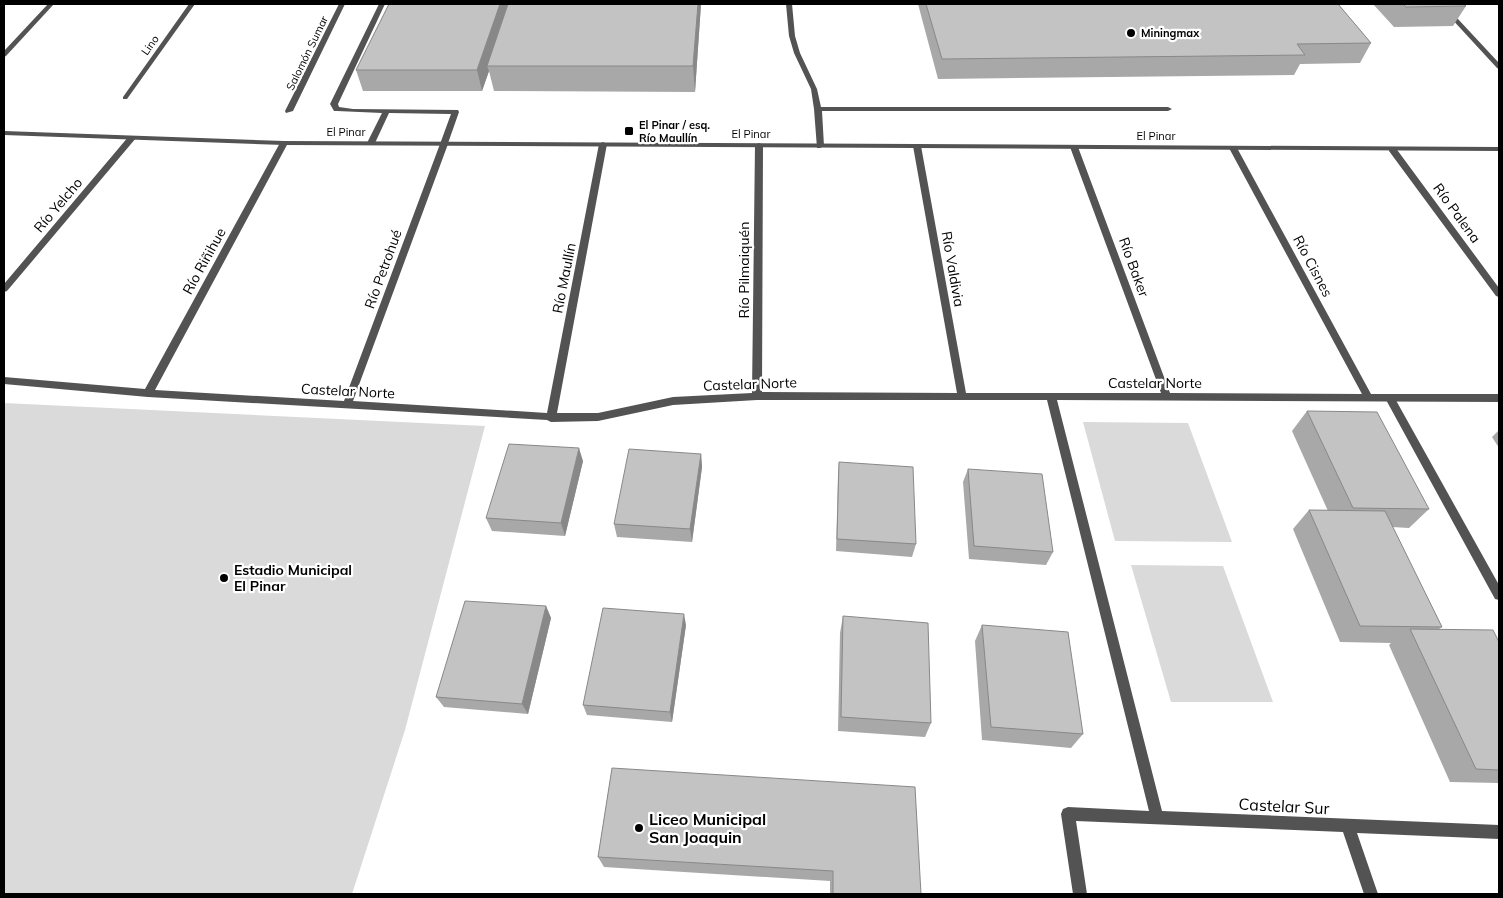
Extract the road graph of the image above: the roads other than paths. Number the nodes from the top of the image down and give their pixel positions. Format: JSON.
{"nodes":[{"id":1,"x":51,"y":4,"type":"edge"},
{"id":2,"x":192,"y":4,"type":"edge"},
{"id":3,"x":342,"y":4,"type":"edge"},
{"id":4,"x":382,"y":4,"type":"edge"},
{"id":5,"x":789,"y":4,"type":"edge"},
{"id":6,"x":1441,"y":4,"type":"edge"},
{"id":7,"x":4,"y":55,"type":"edge"},
{"id":8,"x":1499,"y":67,"type":"edge"},
{"id":9,"x":125,"y":98,"type":"dead end"},
{"id":10,"x":818,"y":109,"type":"junction"},
{"id":11,"x":1168,"y":109,"type":"dead end"},
{"id":12,"x":289,"y":111,"type":"dead end"},
{"id":13,"x":386,"y":112,"type":"junction"},
{"id":14,"x":4,"y":133,"type":"edge"},
{"id":15,"x":132,"y":138,"type":"junction"},
{"id":16,"x":284,"y":143,"type":"junction"},
{"id":17,"x":371,"y":143,"type":"junction"},
{"id":18,"x":444,"y":144,"type":"junction"},
{"id":19,"x":603,"y":144,"type":"junction"},
{"id":20,"x":758,"y":145,"type":"junction"},
{"id":21,"x":820,"y":146,"type":"junction"},
{"id":22,"x":916,"y":146,"type":"junction"},
{"id":23,"x":1074,"y":147,"type":"junction"},
{"id":24,"x":1234,"y":148,"type":"junction"},
{"id":25,"x":1392,"y":149,"type":"junction"},
{"id":26,"x":1499,"y":149,"type":"edge"},
{"id":27,"x":4,"y":289,"type":"edge"},
{"id":28,"x":1499,"y":294,"type":"edge"},
{"id":29,"x":4,"y":381,"type":"edge"},
{"id":30,"x":148,"y":393,"type":"junction"},
{"id":31,"x":758,"y":396,"type":"junction"},
{"id":32,"x":962,"y":396,"type":"junction"},
{"id":33,"x":1051,"y":396,"type":"junction"},
{"id":34,"x":1168,"y":397,"type":"junction"},
{"id":35,"x":1368,"y":397,"type":"junction"},
{"id":36,"x":1390,"y":398,"type":"junction"},
{"id":37,"x":1499,"y":398,"type":"edge"},
{"id":38,"x":347,"y":405,"type":"junction"},
{"id":39,"x":552,"y":418,"type":"junction"},
{"id":40,"x":1499,"y":595,"type":"edge"},
{"id":41,"x":1157,"y":818,"type":"junction"},
{"id":42,"x":1348,"y":826,"type":"junction"},
{"id":43,"x":1499,"y":832,"type":"edge"},
{"id":44,"x":1080,"y":894,"type":"edge"},
{"id":45,"x":1371,"y":894,"type":"edge"}],
"edges":[{"from":1,"to":7,"type":"street"},
{"from":2,"to":9,"type":"street","name":"Lino"},
{"from":3,"to":12,"type":"street","name":"Salomón Sumar"},
{"from":4,"to":13,"type":"street"},
{"from":5,"to":10,"type":"street"},
{"from":6,"to":8,"type":"street"},
{"from":10,"to":11,"type":"street"},
{"from":10,"to":21,"type":"street"},
{"from":13,"to":17,"type":"street"},
{"from":13,"to":18,"type":"street","name":"Río Petrohué"},
{"from":14,"to":15,"type":"street","name":"El Pinar"},
{"from":15,"to":16,"type":"street","name":"El Pinar"},
{"from":15,"to":27,"type":"street","name":"Río Yelcho"},
{"from":16,"to":17,"type":"street","name":"El Pinar"},
{"from":16,"to":30,"type":"street","name":"Río Riñihue"},
{"from":17,"to":18,"type":"street","name":"El Pinar"},
{"from":18,"to":19,"type":"street","name":"El Pinar"},
{"from":18,"to":38,"type":"street","name":"Río Petrohué"},
{"from":19,"to":20,"type":"street","name":"El Pinar"},
{"from":19,"to":39,"type":"street","name":"Río Maullín"},
{"from":20,"to":21,"type":"street","name":"El Pinar"},
{"from":20,"to":31,"type":"street","name":"Río Pilmaiquén"},
{"from":21,"to":22,"type":"street","name":"El Pinar"},
{"from":22,"to":23,"type":"street","name":"El Pinar"},
{"from":22,"to":32,"type":"street","name":"Río Valdivia"},
{"from":23,"to":24,"type":"street","name":"El Pinar"},
{"from":23,"to":34,"type":"street","name":"Río Baker"},
{"from":24,"to":25,"type":"street","name":"El Pinar"},
{"from":24,"to":35,"type":"street","name":"Río Cisnes"},
{"from":25,"to":26,"type":"street","name":"El Pinar"},
{"from":25,"to":28,"type":"street","name":"Río Palena"},
{"from":29,"to":30,"type":"street","name":"Castelar Norte"},
{"from":30,"to":38,"type":"street","name":"Castelar Norte"},
{"from":31,"to":32,"type":"street","name":"Castelar Norte"},
{"from":31,"to":39,"type":"street","name":"Castelar Norte"},
{"from":32,"to":33,"type":"street","name":"Castelar Norte"},
{"from":33,"to":34,"type":"street","name":"Castelar Norte"},
{"from":33,"to":41,"type":"street"},
{"from":34,"to":35,"type":"street","name":"Castelar Norte"},
{"from":35,"to":36,"type":"street","name":"Castelar Norte"},
{"from":36,"to":37,"type":"street","name":"Castelar Norte"},
{"from":36,"to":40,"type":"street"},
{"from":38,"to":39,"type":"street","name":"Castelar Norte"},
{"from":41,"to":42,"type":"street","name":"Castelar Sur"},
{"from":41,"to":44,"type":"street","name":"Castelar Sur"},
{"from":42,"to":43,"type":"street","name":"Castelar Sur"},
{"from":42,"to":45,"type":"street"}]}
